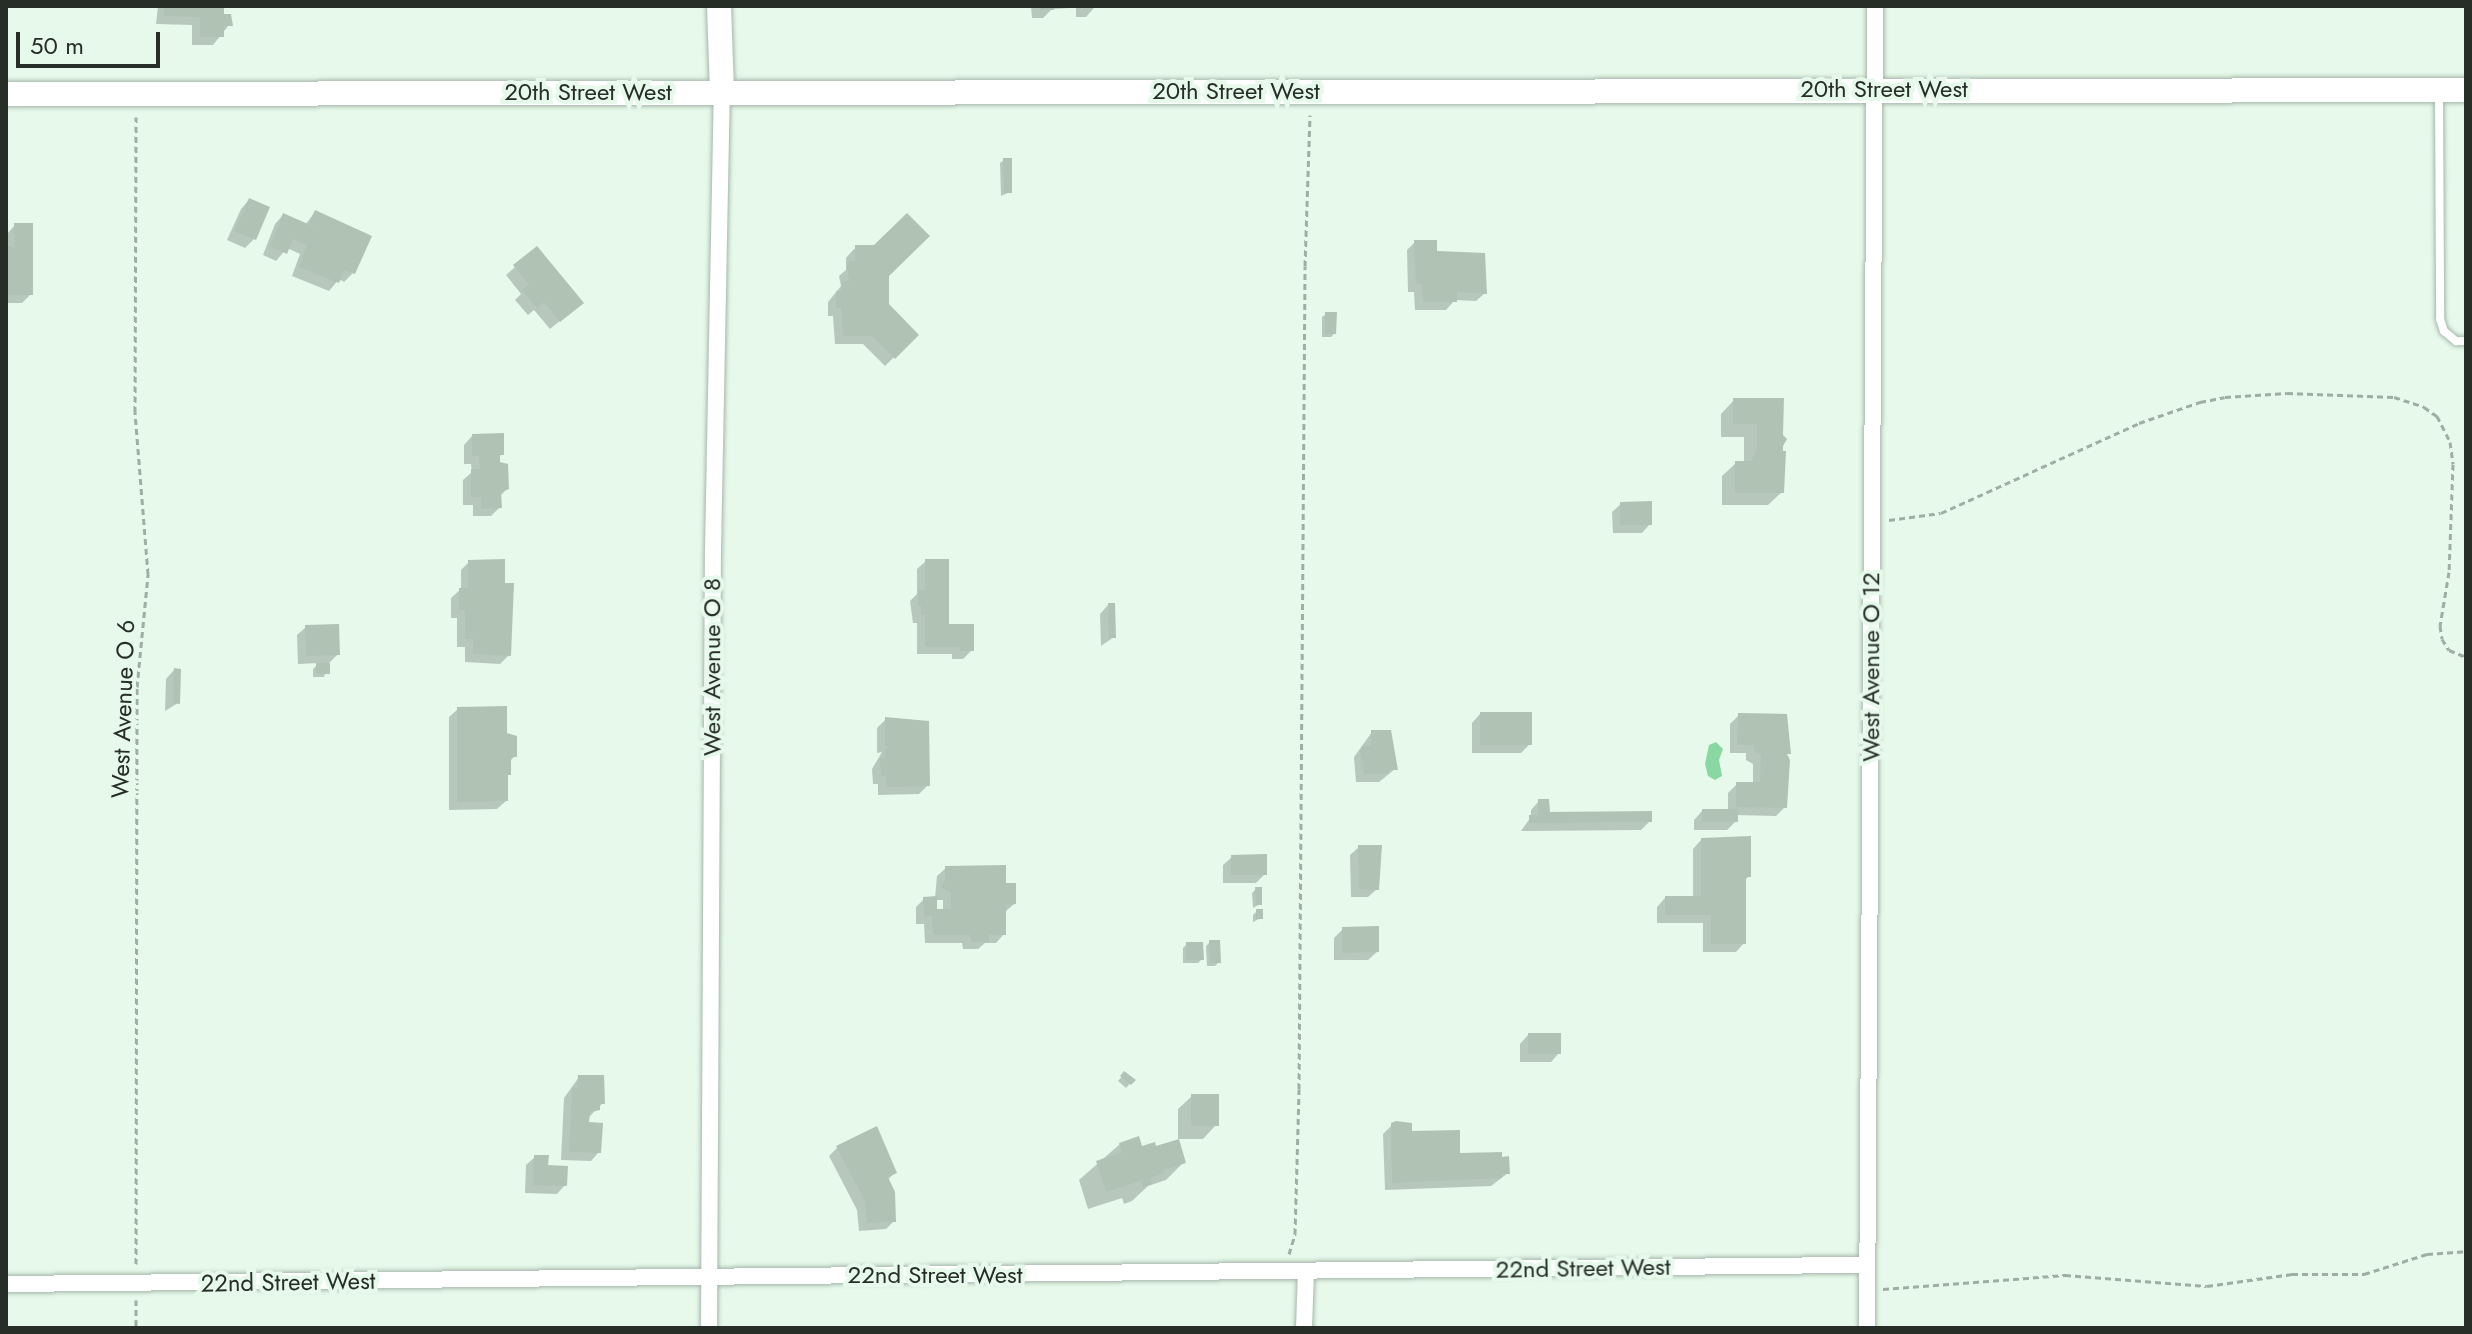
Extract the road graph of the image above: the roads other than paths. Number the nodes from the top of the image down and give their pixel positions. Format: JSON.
{"nodes":[{"id":1,"x":719,"y":6,"type":"edge"},
{"id":2,"x":1875,"y":6,"type":"edge"},
{"id":3,"x":1875,"y":88,"type":"junction"},
{"id":4,"x":2439,"y":89,"type":"junction"},
{"id":5,"x":2466,"y":90,"type":"edge"},
{"id":6,"x":722,"y":92,"type":"junction"},
{"id":7,"x":6,"y":94,"type":"edge"},
{"id":8,"x":2466,"y":341,"type":"edge"},
{"id":9,"x":1865,"y":1265,"type":"junction"},
{"id":10,"x":1306,"y":1272,"type":"junction"},
{"id":11,"x":709,"y":1276,"type":"junction"},
{"id":12,"x":6,"y":1284,"type":"edge"},
{"id":13,"x":709,"y":1328,"type":"edge"},
{"id":14,"x":1304,"y":1328,"type":"edge"},
{"id":15,"x":1867,"y":1328,"type":"edge"}],
"edges":[{"from":1,"to":6,"type":"main road","name":"West Avenue O 8"},
{"from":2,"to":3,"type":"street","name":"West Avenue O 12"},
{"from":3,"to":4,"type":"main road","name":"20th Street West"},
{"from":3,"to":6,"type":"main road","name":"20th Street West"},
{"from":3,"to":9,"type":"street","name":"West Avenue O 12"},
{"from":4,"to":5,"type":"main road","name":"20th Street West"},
{"from":4,"to":8,"type":"lane"},
{"from":6,"to":7,"type":"main road","name":"20th Street West"},
{"from":6,"to":11,"type":"street","name":"West Avenue O 8"},
{"from":9,"to":10,"type":"street","name":"22nd Street West"},
{"from":9,"to":15,"type":"street","name":"West Avenue O 12"},
{"from":10,"to":11,"type":"street","name":"22nd Street West"},
{"from":10,"to":14,"type":"street"},
{"from":11,"to":12,"type":"street","name":"22nd Street West"},
{"from":11,"to":13,"type":"street","name":"West Avenue O 8"}]}
